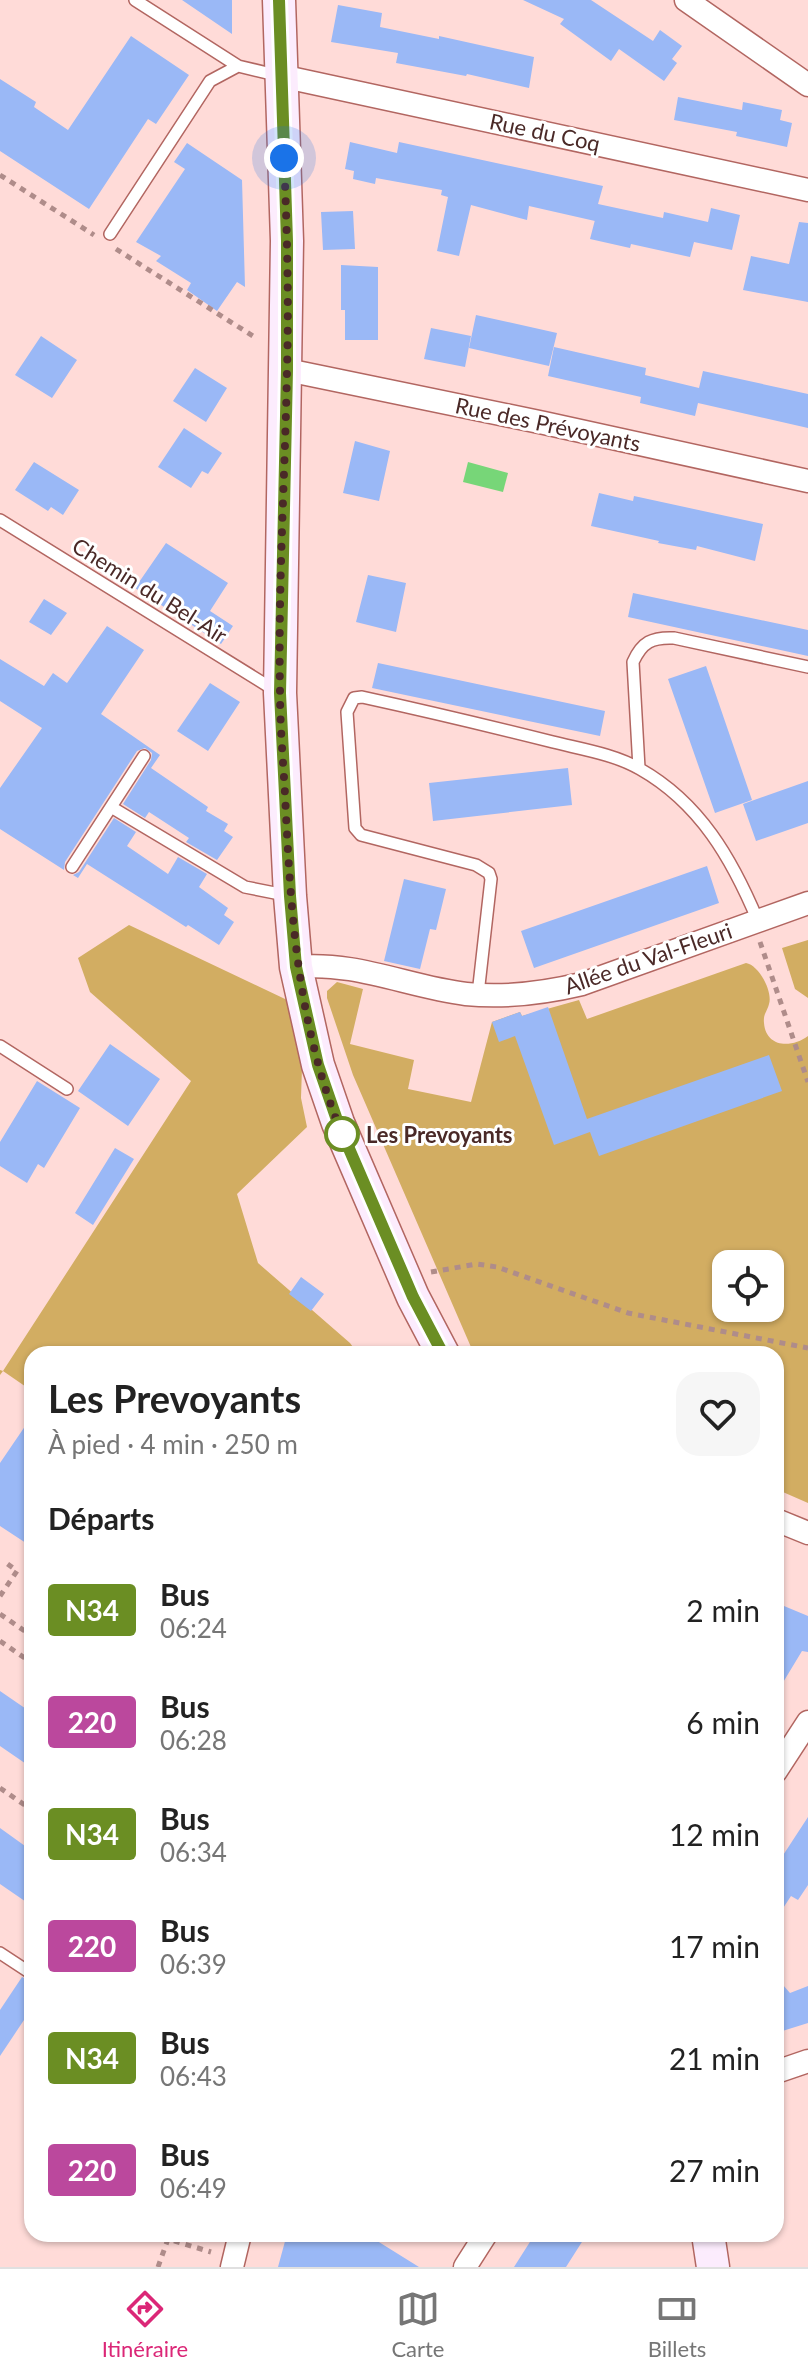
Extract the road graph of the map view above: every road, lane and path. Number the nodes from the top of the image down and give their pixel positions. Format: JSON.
{"nodes":[{"id":1,"x":135,"y":0,"type":"edge"},
{"id":2,"x":279,"y":0,"type":"edge"},
{"id":3,"x":686,"y":0,"type":"edge"},
{"id":4,"x":238,"y":66,"type":"junction"},
{"id":5,"x":281,"y":76,"type":"junction"},
{"id":6,"x":808,"y":85,"type":"edge"},
{"id":7,"x":0,"y":175,"type":"edge"},
{"id":8,"x":808,"y":190,"type":"edge"},
{"id":9,"x":110,"y":234,"type":"dead end"},
{"id":10,"x":269,"y":342,"type":"dead end"},
{"id":11,"x":287,"y":370,"type":"junction"},
{"id":12,"x":808,"y":481,"type":"edge"},
{"id":13,"x":0,"y":520,"type":"edge"},
{"id":14,"x":808,"y":667,"type":"edge"},
{"id":15,"x":280,"y":693,"type":"junction"},
{"id":16,"x":144,"y":756,"type":"dead end"},
{"id":17,"x":639,"y":768,"type":"junction"},
{"id":18,"x":111,"y":807,"type":"junction"},
{"id":19,"x":72,"y":867,"type":"dead end"},
{"id":20,"x":290,"y":896,"type":"junction"},
{"id":21,"x":808,"y":903,"type":"edge"},
{"id":22,"x":755,"y":921,"type":"junction"},
{"id":23,"x":296,"y":967,"type":"junction"},
{"id":24,"x":478,"y":994,"type":"junction"},
{"id":25,"x":0,"y":1046,"type":"edge"},
{"id":26,"x":808,"y":1082,"type":"edge"},
{"id":27,"x":67,"y":1089,"type":"dead end"},
{"id":28,"x":426,"y":1273,"type":"dead end"},
{"id":29,"x":431,"y":1346,"type":"edge"},
{"id":30,"x":808,"y":1348,"type":"edge"},
{"id":31,"x":784,"y":1523,"type":"edge"},
{"id":32,"x":808,"y":1533,"type":"edge"},
{"id":33,"x":5,"y":1562,"type":"dead end"},
{"id":34,"x":0,"y":1596,"type":"edge"},
{"id":35,"x":0,"y":1614,"type":"edge"},
{"id":36,"x":24,"y":1630,"type":"edge"},
{"id":37,"x":0,"y":1641,"type":"edge"},
{"id":38,"x":24,"y":1658,"type":"edge"},
{"id":39,"x":808,"y":1722,"type":"edge"},
{"id":40,"x":784,"y":1759,"type":"edge"},
{"id":41,"x":0,"y":1788,"type":"edge"},
{"id":42,"x":24,"y":1804,"type":"edge"},
{"id":43,"x":0,"y":1953,"type":"edge"},
{"id":44,"x":24,"y":1969,"type":"edge"},
{"id":45,"x":808,"y":2061,"type":"edge"},
{"id":46,"x":784,"y":2069,"type":"edge"},
{"id":47,"x":167,"y":2242,"type":"edge"},
{"id":48,"x":178,"y":2242,"type":"edge"},
{"id":49,"x":238,"y":2242,"type":"edge"},
{"id":50,"x":481,"y":2242,"type":"edge"},
{"id":51,"x":709,"y":2242,"type":"edge"},
{"id":52,"x":234,"y":2262,"type":"edge"},
{"id":53,"x":158,"y":2267,"type":"edge"},
{"id":54,"x":465,"y":2267,"type":"edge"},
{"id":55,"x":713,"y":2267,"type":"edge"}],
"edges":[{"from":1,"to":4,"type":"lane"},
{"from":2,"to":5,"type":"street"},
{"from":3,"to":6,"type":"street"},
{"from":4,"to":5,"type":"lane"},
{"from":4,"to":9,"type":"lane"},
{"from":5,"to":8,"type":"street","name":"Rue du Coq"},
{"from":5,"to":11,"type":"street"},
{"from":7,"to":10,"type":"path"},
{"from":11,"to":12,"type":"street","name":"Rue des Prévoyants"},
{"from":11,"to":15,"type":"street"},
{"from":13,"to":15,"type":"lane","name":"Chemin du Bel-Air"},
{"from":14,"to":17,"type":"lane"},
{"from":15,"to":20,"type":"street"},
{"from":16,"to":18,"type":"lane"},
{"from":17,"to":22,"type":"lane"},
{"from":17,"to":24,"type":"lane"},
{"from":18,"to":19,"type":"lane"},
{"from":18,"to":20,"type":"lane"},
{"from":20,"to":23,"type":"street"},
{"from":21,"to":22,"type":"street","name":"Allée du Val-Fleuri"},
{"from":22,"to":24,"type":"street","name":"Allée du Val-Fleuri"},
{"from":22,"to":26,"type":"path"},
{"from":23,"to":24,"type":"street","name":"Allée du Val-Fleuri"},
{"from":23,"to":29,"type":"street"},
{"from":25,"to":27,"type":"lane"},
{"from":28,"to":30,"type":"path"},
{"from":31,"to":32,"type":"street"},
{"from":33,"to":34,"type":"path"},
{"from":35,"to":36,"type":"path"},
{"from":37,"to":38,"type":"path"},
{"from":39,"to":40,"type":"street"},
{"from":41,"to":42,"type":"path"},
{"from":43,"to":44,"type":"lane"},
{"from":45,"to":46,"type":"street"},
{"from":47,"to":53,"type":"path"},
{"from":48,"to":52,"type":"path"},
{"from":49,"to":52,"type":"street"},
{"from":50,"to":54,"type":"street"},
{"from":51,"to":55,"type":"street"}]}
